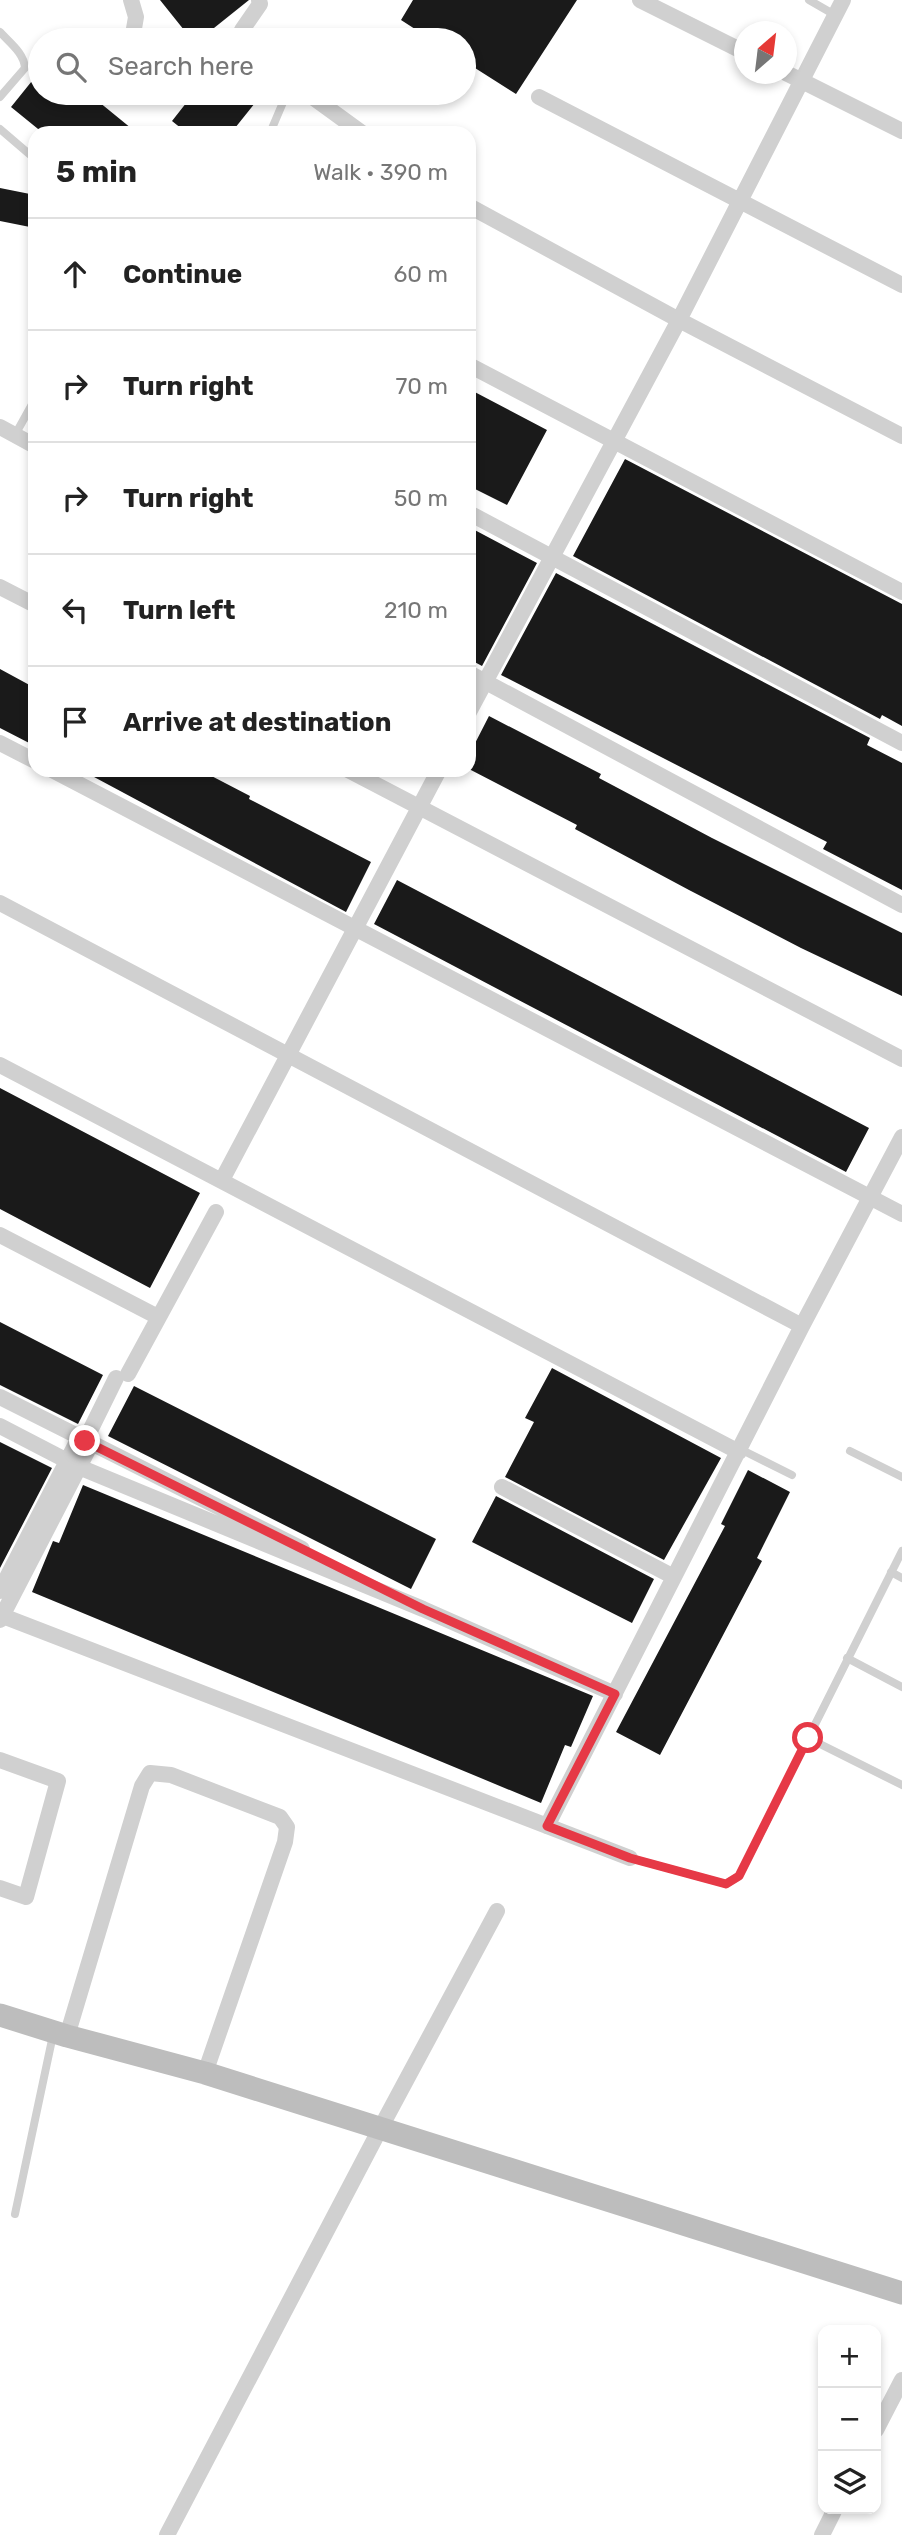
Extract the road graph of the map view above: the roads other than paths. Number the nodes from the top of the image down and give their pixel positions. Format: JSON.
{"nodes":[{"id":1,"x":131,"y":0,"type":"edge"},
{"id":2,"x":259,"y":0,"type":"edge"},
{"id":3,"x":640,"y":0,"type":"edge"},
{"id":4,"x":809,"y":0,"type":"edge"},
{"id":5,"x":843,"y":0,"type":"edge"},
{"id":6,"x":835,"y":15,"type":"junction"},
{"id":7,"x":134,"y":28,"type":"edge"},
{"id":8,"x":243,"y":28,"type":"edge"},
{"id":9,"x":0,"y":33,"type":"edge"},
{"id":10,"x":734,"y":47,"type":"edge"},
{"id":11,"x":797,"y":78,"type":"edge"},
{"id":12,"x":803,"y":81,"type":"junction"},
{"id":13,"x":0,"y":97,"type":"edge"},
{"id":14,"x":538,"y":97,"type":"dead end"},
{"id":15,"x":282,"y":105,"type":"edge"},
{"id":16,"x":324,"y":105,"type":"edge"},
{"id":17,"x":273,"y":126,"type":"edge"},
{"id":18,"x":352,"y":126,"type":"edge"},
{"id":19,"x":0,"y":129,"type":"edge"},
{"id":20,"x":902,"y":131,"type":"edge"},
{"id":21,"x":28,"y":153,"type":"edge"},
{"id":22,"x":741,"y":201,"type":"junction"},
{"id":23,"x":476,"y":210,"type":"edge"},
{"id":24,"x":902,"y":285,"type":"edge"},
{"id":25,"x":679,"y":320,"type":"junction"},
{"id":26,"x":476,"y":369,"type":"edge"},
{"id":27,"x":28,"y":412,"type":"edge"},
{"id":28,"x":0,"y":428,"type":"edge"},
{"id":29,"x":15,"y":435,"type":"junction"},
{"id":30,"x":902,"y":436,"type":"edge"},
{"id":31,"x":614,"y":441,"type":"junction"},
{"id":32,"x":28,"y":442,"type":"edge"},
{"id":33,"x":476,"y":517,"type":"edge"},
{"id":34,"x":553,"y":558,"type":"junction"},
{"id":35,"x":0,"y":587,"type":"edge"},
{"id":36,"x":902,"y":592,"type":"edge"},
{"id":37,"x":28,"y":601,"type":"edge"},
{"id":38,"x":476,"y":676,"type":"edge"},
{"id":39,"x":485,"y":681,"type":"junction"},
{"id":40,"x":476,"y":698,"type":"edge"},
{"id":41,"x":0,"y":743,"type":"edge"},
{"id":42,"x":902,"y":743,"type":"edge"},
{"id":43,"x":28,"y":757,"type":"edge"},
{"id":44,"x":65,"y":777,"type":"edge"},
{"id":45,"x":361,"y":777,"type":"edge"},
{"id":46,"x":435,"y":777,"type":"edge"},
{"id":47,"x":419,"y":808,"type":"junction"},
{"id":48,"x":0,"y":903,"type":"edge"},
{"id":49,"x":902,"y":905,"type":"edge"},
{"id":50,"x":356,"y":928,"type":"junction"},
{"id":51,"x":288,"y":1055,"type":"junction"},
{"id":52,"x":902,"y":1059,"type":"edge"},
{"id":53,"x":0,"y":1065,"type":"edge"},
{"id":54,"x":902,"y":1137,"type":"edge"},
{"id":55,"x":222,"y":1180,"type":"junction"},
{"id":56,"x":870,"y":1197,"type":"junction"},
{"id":57,"x":216,"y":1212,"type":"dead end"},
{"id":58,"x":902,"y":1214,"type":"edge"},
{"id":59,"x":0,"y":1235,"type":"edge"},
{"id":60,"x":158,"y":1317,"type":"junction"},
{"id":61,"x":802,"y":1326,"type":"junction"},
{"id":62,"x":0,"y":1397,"type":"edge"},
{"id":63,"x":0,"y":1426,"type":"edge"},
{"id":64,"x":85,"y":1441,"type":"junction"},
{"id":65,"x":739,"y":1450,"type":"junction"},
{"id":66,"x":850,"y":1451,"type":"dead end"},
{"id":67,"x":73,"y":1464,"type":"junction"},
{"id":68,"x":792,"y":1475,"type":"dead end"},
{"id":69,"x":902,"y":1477,"type":"edge"},
{"id":70,"x":502,"y":1487,"type":"dead end"},
{"id":71,"x":902,"y":1551,"type":"edge"},
{"id":72,"x":891,"y":1572,"type":"junction"},
{"id":73,"x":674,"y":1577,"type":"junction"},
{"id":74,"x":902,"y":1578,"type":"edge"},
{"id":75,"x":0,"y":1591,"type":"edge"},
{"id":76,"x":423,"y":1609,"type":"junction"},
{"id":77,"x":1,"y":1617,"type":"edge"},
{"id":78,"x":846,"y":1658,"type":"junction"},
{"id":79,"x":902,"y":1687,"type":"edge"},
{"id":80,"x":615,"y":1694,"type":"junction"},
{"id":81,"x":808,"y":1738,"type":"junction"},
{"id":82,"x":0,"y":1760,"type":"edge"},
{"id":83,"x":902,"y":1785,"type":"edge"},
{"id":84,"x":547,"y":1826,"type":"junction"},
{"id":85,"x":630,"y":1858,"type":"joint"},
{"id":86,"x":0,"y":1888,"type":"edge"},
{"id":87,"x":497,"y":1911,"type":"dead end"},
{"id":88,"x":0,"y":2015,"type":"edge"},
{"id":89,"x":61,"y":2034,"type":"junction"},
{"id":90,"x":205,"y":2073,"type":"junction"},
{"id":91,"x":380,"y":2129,"type":"junction"},
{"id":92,"x":15,"y":2214,"type":"dead end"},
{"id":93,"x":902,"y":2293,"type":"edge"},
{"id":94,"x":902,"y":2379,"type":"edge"},
{"id":95,"x":881,"y":2420,"type":"edge"},
{"id":96,"x":832,"y":2514,"type":"edge"},
{"id":97,"x":167,"y":2535,"type":"edge"},
{"id":98,"x":822,"y":2535,"type":"edge"}],
"edges":[{"from":1,"to":7,"type":"street"},
{"from":2,"to":8,"type":"street"},
{"from":3,"to":10,"type":"street"},
{"from":4,"to":6,"type":"lane"},
{"from":5,"to":6,"type":"street"},
{"from":6,"to":12,"type":"street"},
{"from":9,"to":13,"type":"lane"},
{"from":11,"to":12,"type":"street"},
{"from":12,"to":20,"type":"street"},
{"from":12,"to":22,"type":"street"},
{"from":14,"to":22,"type":"street"},
{"from":15,"to":17,"type":"lane"},
{"from":16,"to":18,"type":"street"},
{"from":19,"to":21,"type":"lane"},
{"from":22,"to":24,"type":"street"},
{"from":22,"to":25,"type":"street"},
{"from":23,"to":25,"type":"street"},
{"from":25,"to":30,"type":"street"},
{"from":25,"to":31,"type":"street"},
{"from":26,"to":31,"type":"street"},
{"from":27,"to":29,"type":"lane"},
{"from":28,"to":29,"type":"street"},
{"from":29,"to":32,"type":"street"},
{"from":31,"to":34,"type":"street"},
{"from":31,"to":36,"type":"street"},
{"from":33,"to":34,"type":"street"},
{"from":34,"to":39,"type":"street"},
{"from":34,"to":42,"type":"street"},
{"from":35,"to":37,"type":"street"},
{"from":38,"to":39,"type":"street"},
{"from":39,"to":40,"type":"street"},
{"from":39,"to":49,"type":"street"},
{"from":41,"to":43,"type":"street"},
{"from":44,"to":50,"type":"street"},
{"from":45,"to":47,"type":"street"},
{"from":46,"to":47,"type":"street"},
{"from":47,"to":50,"type":"street"},
{"from":47,"to":52,"type":"street"},
{"from":48,"to":51,"type":"street"},
{"from":50,"to":51,"type":"street"},
{"from":50,"to":56,"type":"street"},
{"from":51,"to":55,"type":"street"},
{"from":51,"to":61,"type":"street"},
{"from":53,"to":55,"type":"street"},
{"from":54,"to":56,"type":"street"},
{"from":55,"to":65,"type":"street"},
{"from":56,"to":58,"type":"street"},
{"from":56,"to":61,"type":"street"},
{"from":57,"to":60,"type":"street"},
{"from":59,"to":60,"type":"street"},
{"from":60,"to":64,"type":"street"},
{"from":61,"to":65,"type":"street"},
{"from":62,"to":64,"type":"street"},
{"from":63,"to":67,"type":"street"},
{"from":64,"to":67,"type":"street"},
{"from":64,"to":76,"type":"street"},
{"from":65,"to":68,"type":"lane"},
{"from":65,"to":73,"type":"street"},
{"from":66,"to":69,"type":"lane"},
{"from":67,"to":75,"type":"street"},
{"from":67,"to":76,"type":"street"},
{"from":67,"to":77,"type":"street"},
{"from":70,"to":73,"type":"street"},
{"from":71,"to":72,"type":"lane"},
{"from":72,"to":74,"type":"lane"},
{"from":72,"to":78,"type":"lane"},
{"from":73,"to":80,"type":"street"},
{"from":76,"to":80,"type":"street"},
{"from":77,"to":84,"type":"street"},
{"from":78,"to":79,"type":"lane"},
{"from":78,"to":81,"type":"lane"},
{"from":80,"to":84,"type":"street"},
{"from":81,"to":83,"type":"lane"},
{"from":81,"to":85,"type":"lane"},
{"from":82,"to":86,"type":"street"},
{"from":84,"to":85,"type":"street"},
{"from":87,"to":91,"type":"street"},
{"from":88,"to":89,"type":"street"},
{"from":89,"to":90,"type":"street"},
{"from":89,"to":90,"type":"street"},
{"from":89,"to":92,"type":"lane"},
{"from":90,"to":91,"type":"street"},
{"from":91,"to":93,"type":"street"},
{"from":91,"to":97,"type":"street"},
{"from":94,"to":95,"type":"street"},
{"from":96,"to":98,"type":"street"}]}
